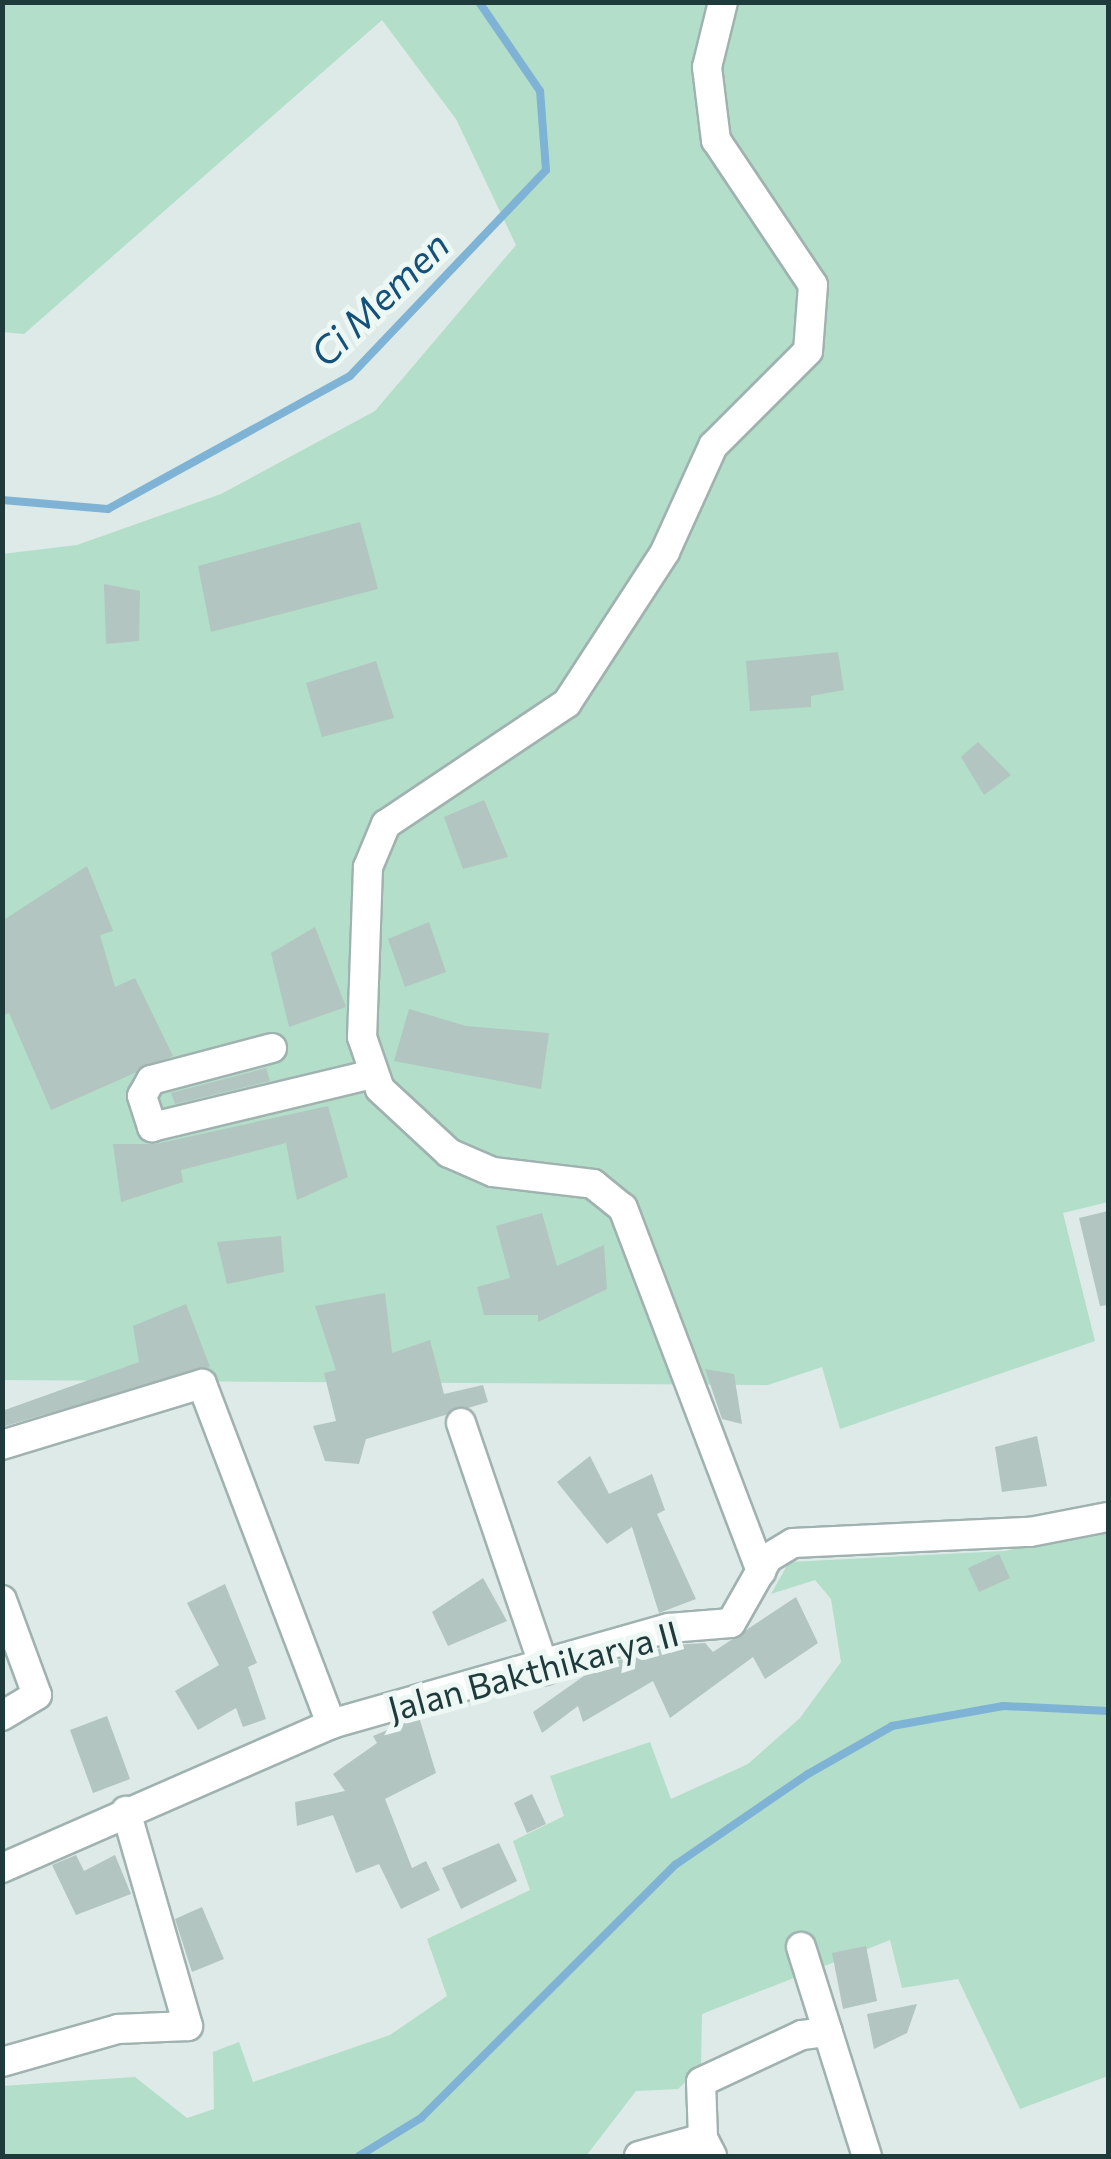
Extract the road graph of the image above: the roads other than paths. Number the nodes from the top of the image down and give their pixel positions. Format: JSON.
{"nodes":[{"id":1,"x":723,"y":2,"type":"edge"},
{"id":2,"x":272,"y":1048,"type":"dead end"},
{"id":3,"x":372,"y":1074,"type":"junction"},
{"id":4,"x":461,"y":1423,"type":"dead end"},
{"id":5,"x":2,"y":1445,"type":"edge"},
{"id":6,"x":1108,"y":1517,"type":"edge"},
{"id":7,"x":760,"y":1572,"type":"junction"},
{"id":8,"x":2,"y":1600,"type":"edge"},
{"id":9,"x":545,"y":1670,"type":"junction"},
{"id":10,"x":2,"y":1716,"type":"edge"},
{"id":11,"x":330,"y":1724,"type":"junction"},
{"id":12,"x":126,"y":1811,"type":"junction"},
{"id":13,"x":2,"y":1868,"type":"edge"},
{"id":14,"x":801,"y":1947,"type":"dead end"},
{"id":15,"x":828,"y":2032,"type":"junction"},
{"id":16,"x":2,"y":2062,"type":"edge"},
{"id":17,"x":707,"y":2147,"type":"edge"},
{"id":18,"x":639,"y":2156,"type":"edge"},
{"id":19,"x":868,"y":2156,"type":"edge"}],
"edges":[{"from":1,"to":3,"type":"street"},
{"from":2,"to":3,"type":"street"},
{"from":3,"to":7,"type":"street"},
{"from":4,"to":9,"type":"street"},
{"from":5,"to":11,"type":"street"},
{"from":6,"to":7,"type":"street","name":"Jalan Bakthikarya II"},
{"from":7,"to":9,"type":"street","name":"Jalan Bakthikarya II"},
{"from":8,"to":10,"type":"street"},
{"from":9,"to":11,"type":"street","name":"Jalan Bakthikarya II"},
{"from":11,"to":12,"type":"street","name":"Jalan Bakthikarya II"},
{"from":12,"to":13,"type":"street","name":"Jalan Bakthikarya II"},
{"from":12,"to":16,"type":"street"},
{"from":14,"to":15,"type":"street"},
{"from":15,"to":17,"type":"street"},
{"from":15,"to":19,"type":"street"},
{"from":17,"to":18,"type":"street"}]}
